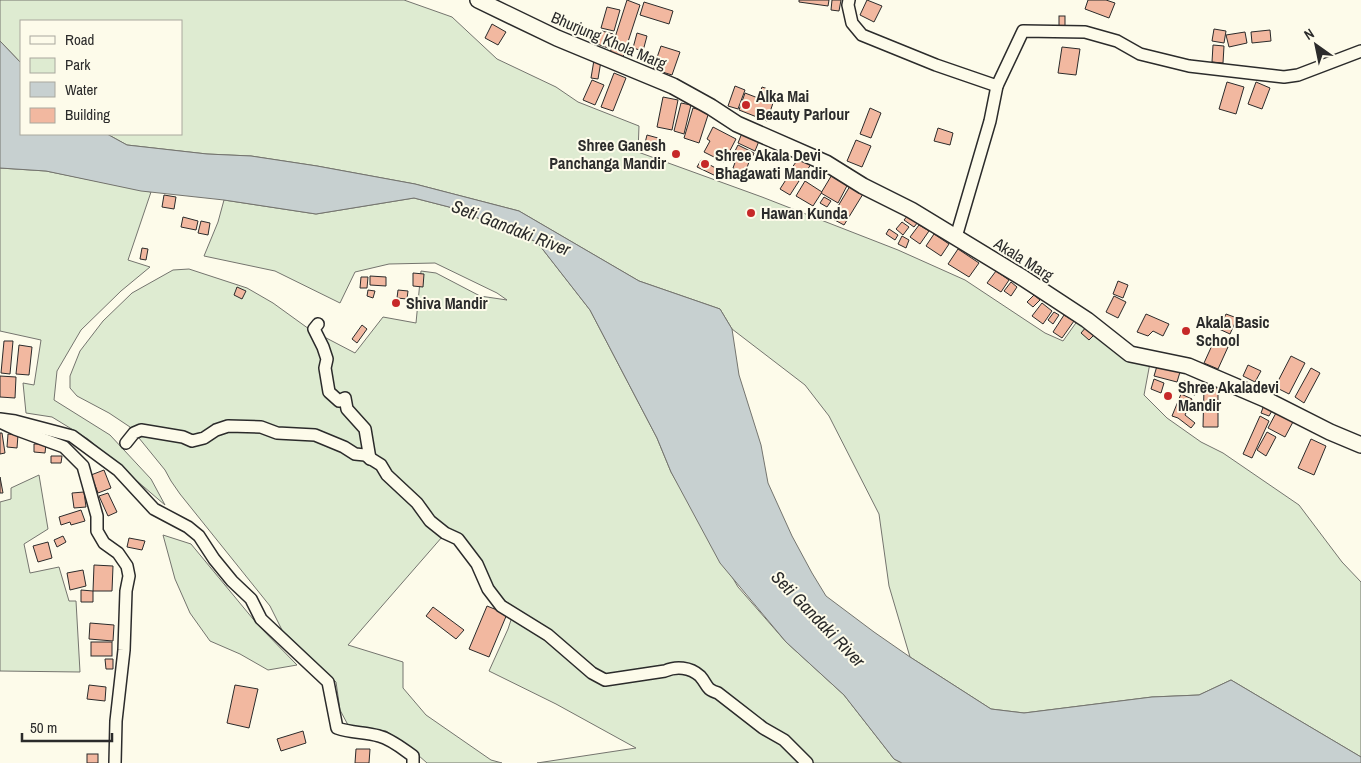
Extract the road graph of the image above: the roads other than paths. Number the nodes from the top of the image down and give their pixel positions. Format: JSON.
{"nodes":[{"id":1,"x":478,"y":0,"type":"edge"},
{"id":2,"x":849,"y":0,"type":"edge"},
{"id":3,"x":1361,"y":51,"type":"edge"},
{"id":4,"x":673,"y":86,"type":"joint"},
{"id":5,"x":997,"y":86,"type":"junction"},
{"id":6,"x":956,"y":238,"type":"junction"},
{"id":7,"x":318,"y":324,"type":"dead end"},
{"id":8,"x":0,"y":421,"type":"edge"},
{"id":9,"x":126,"y":443,"type":"dead end"},
{"id":10,"x":1361,"y":445,"type":"edge"},
{"id":11,"x":370,"y":459,"type":"junction"},
{"id":12,"x":115,"y":763,"type":"edge"},
{"id":13,"x":413,"y":763,"type":"edge"},
{"id":14,"x":807,"y":763,"type":"edge"}],
"edges":[{"from":1,"to":4,"type":"main road","name":"Bhurjung Khola Marg"},
{"from":2,"to":5,"type":"street"},
{"from":3,"to":5,"type":"street"},
{"from":4,"to":6,"type":"main road","name":"Akala Marg"},
{"from":5,"to":6,"type":"street"},
{"from":6,"to":10,"type":"main road","name":"Akala Marg"},
{"from":7,"to":11,"type":"street"},
{"from":8,"to":12,"type":"street"},
{"from":8,"to":13,"type":"street"},
{"from":9,"to":11,"type":"street"},
{"from":11,"to":14,"type":"street"}]}
